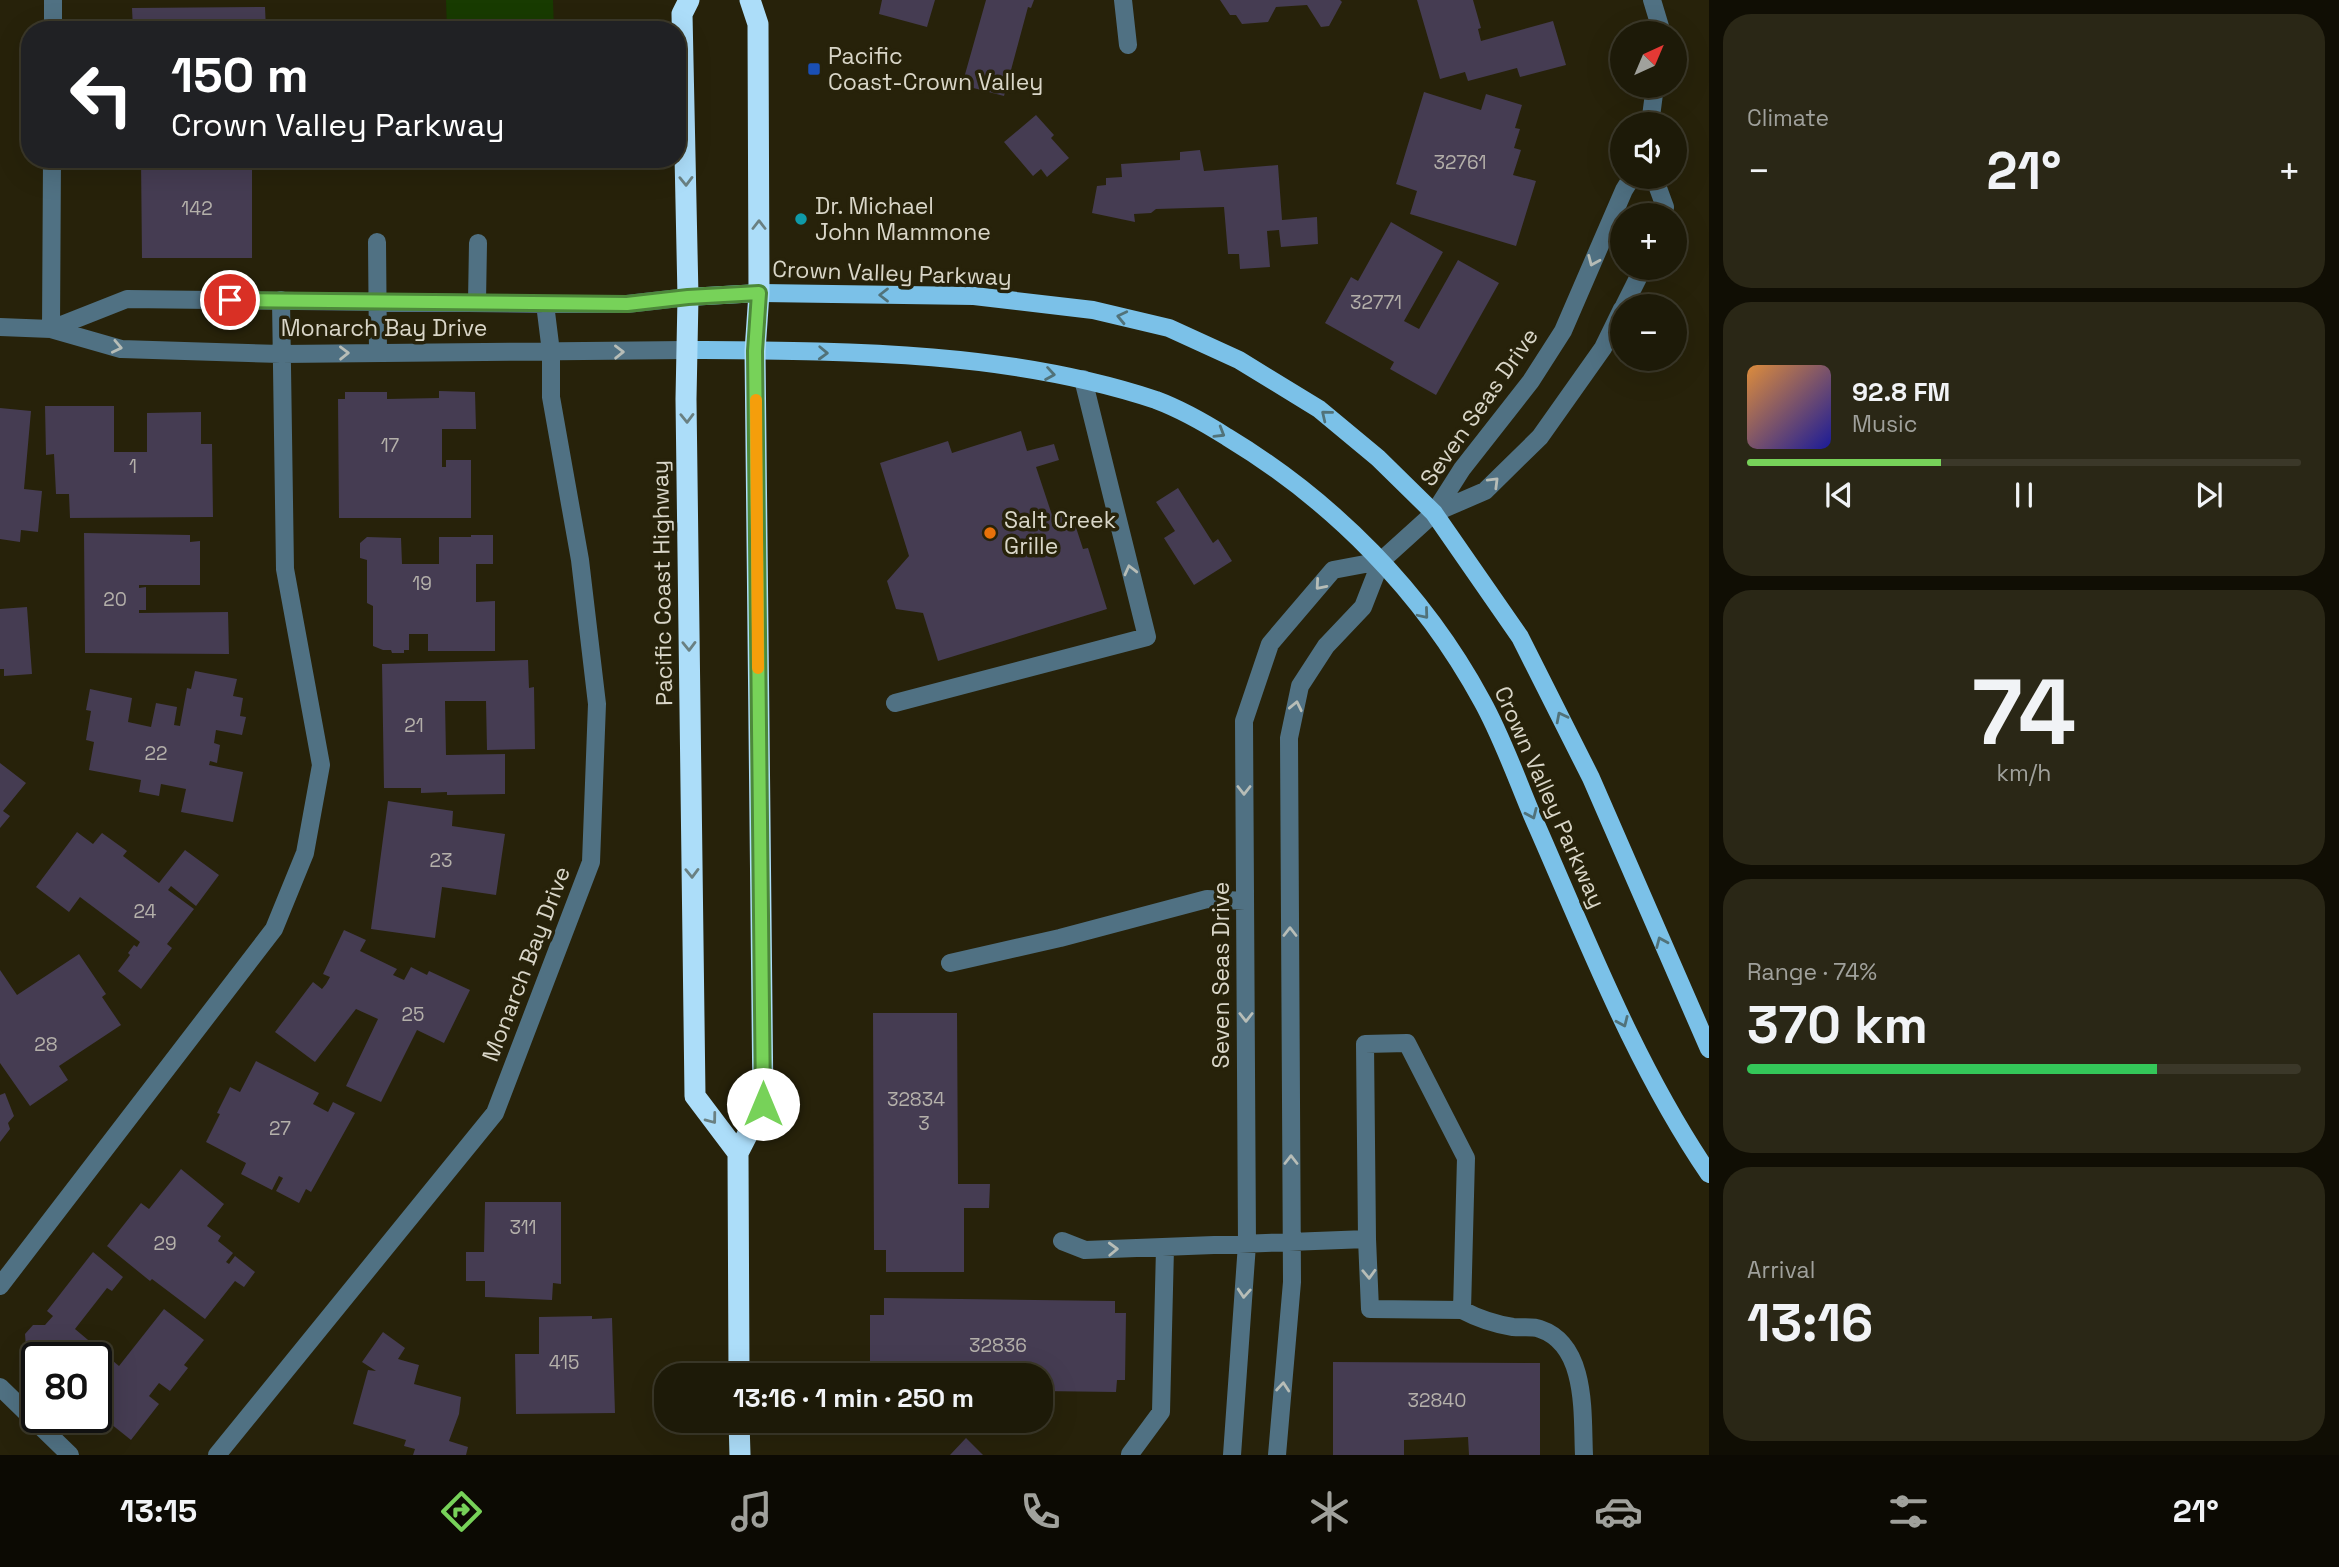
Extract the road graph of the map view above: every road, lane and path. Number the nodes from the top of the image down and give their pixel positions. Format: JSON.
{"nodes":[{"id":1,"x":53,"y":0,"type":"edge"},
{"id":2,"x":689,"y":0,"type":"edge"},
{"id":3,"x":750,"y":0,"type":"edge"},
{"id":4,"x":1123,"y":0,"type":"edge"},
{"id":5,"x":1652,"y":0,"type":"edge"},
{"id":6,"x":53,"y":21,"type":"edge"},
{"id":7,"x":682,"y":21,"type":"edge"},
{"id":8,"x":1658,"y":21,"type":"edge"},
{"id":9,"x":1128,"y":45,"type":"dead end"},
{"id":10,"x":52,"y":168,"type":"edge"},
{"id":11,"x":685,"y":168,"type":"edge"},
{"id":12,"x":1625,"y":189,"type":"edge"},
{"id":13,"x":377,"y":242,"type":"dead end"},
{"id":14,"x":478,"y":243,"type":"dead end"},
{"id":15,"x":759,"y":293,"type":"junction"},
{"id":16,"x":688,"y":297,"type":"junction"},
{"id":17,"x":281,"y":300,"type":"junction"},
{"id":18,"x":376,"y":301,"type":"junction"},
{"id":19,"x":477,"y":302,"type":"junction"},
{"id":20,"x":545,"y":304,"type":"junction"},
{"id":21,"x":0,"y":327,"type":"edge"},
{"id":22,"x":51,"y":329,"type":"junction"},
{"id":23,"x":1610,"y":334,"type":"edge"},
{"id":24,"x":686,"y":350,"type":"junction"},
{"id":25,"x":755,"y":351,"type":"junction"},
{"id":26,"x":551,"y":352,"type":"junction"},
{"id":27,"x":378,"y":353,"type":"junction"},
{"id":28,"x":281,"y":354,"type":"junction"},
{"id":29,"x":1083,"y":379,"type":"junction"},
{"id":30,"x":1434,"y":513,"type":"junction"},
{"id":31,"x":1381,"y":561,"type":"junction"},
{"id":32,"x":895,"y":703,"type":"dead end"},
{"id":33,"x":1245,"y":901,"type":"junction"},
{"id":34,"x":950,"y":963,"type":"dead end"},
{"id":35,"x":1709,"y":1049,"type":"edge"},
{"id":36,"x":738,"y":1153,"type":"junction"},
{"id":37,"x":1709,"y":1174,"type":"edge"},
{"id":38,"x":1367,"y":1239,"type":"junction"},
{"id":39,"x":1062,"y":1241,"type":"dead end"},
{"id":40,"x":1291,"y":1242,"type":"junction"},
{"id":41,"x":1247,"y":1244,"type":"junction"},
{"id":42,"x":1165,"y":1248,"type":"junction"},
{"id":43,"x":0,"y":1286,"type":"edge"},
{"id":44,"x":1462,"y":1310,"type":"junction"},
{"id":45,"x":739,"y":1363,"type":"edge"},
{"id":46,"x":0,"y":1387,"type":"edge"},
{"id":47,"x":739,"y":1433,"type":"edge"},
{"id":48,"x":1130,"y":1454,"type":"edge"},
{"id":49,"x":70,"y":1455,"type":"edge"},
{"id":50,"x":217,"y":1455,"type":"edge"},
{"id":51,"x":740,"y":1455,"type":"edge"},
{"id":52,"x":1232,"y":1455,"type":"edge"},
{"id":53,"x":1277,"y":1455,"type":"edge"},
{"id":54,"x":1584,"y":1455,"type":"edge"}],
"edges":[{"from":1,"to":6,"type":"street"},
{"from":2,"to":7,"type":"highway","name":"Pacific Coast Highway","one_way":true},
{"from":15,"to":3,"type":"highway","one_way":true},
{"from":4,"to":9,"type":"street"},
{"from":5,"to":8,"type":"street"},
{"from":10,"to":22,"type":"street"},
{"from":11,"to":16,"type":"highway","name":"Pacific Coast Highway","one_way":true},
{"from":12,"to":30,"type":"street","name":"Seven Seas Drive","one_way":true},
{"from":13,"to":18,"type":"street"},
{"from":14,"to":19,"type":"street"},
{"from":15,"to":16,"type":"main road","name":"Crown Valley Parkway"},
{"from":15,"to":25,"type":"highway"},
{"from":30,"to":15,"type":"main road","name":"Crown Valley Parkway","one_way":true},
{"from":16,"to":20,"type":"street","name":"Monarch Bay Drive"},
{"from":16,"to":24,"type":"highway","name":"Pacific Coast Highway"},
{"from":17,"to":18,"type":"street","name":"Monarch Bay Drive"},
{"from":17,"to":22,"type":"street","name":"Monarch Bay Drive"},
{"from":17,"to":28,"type":"street"},
{"from":18,"to":19,"type":"street","name":"Monarch Bay Drive"},
{"from":18,"to":27,"type":"street"},
{"from":19,"to":20,"type":"street","name":"Monarch Bay Drive"},
{"from":20,"to":26,"type":"street","name":"Monarch Bay Drive"},
{"from":21,"to":22,"type":"street","name":"Monarch Bay Drive"},
{"from":22,"to":28,"type":"street","name":"Monarch Bay Drive","one_way":true},
{"from":30,"to":23,"type":"street","name":"Seven Seas Drive","one_way":true},
{"from":24,"to":25,"type":"main road","name":"Crown Valley Parkway"},
{"from":26,"to":24,"type":"street","name":"Monarch Bay Drive","one_way":true},
{"from":24,"to":36,"type":"highway","name":"Pacific Coast Highway","one_way":true},
{"from":25,"to":29,"type":"main road","name":"Crown Valley Parkway","one_way":true},
{"from":25,"to":36,"type":"highway"},
{"from":26,"to":27,"type":"street","name":"Monarch Bay Drive"},
{"from":26,"to":50,"type":"street","name":"Monarch Bay Drive"},
{"from":28,"to":27,"type":"street","name":"Monarch Bay Drive","one_way":true},
{"from":28,"to":43,"type":"street"},
{"from":29,"to":31,"type":"main road","name":"Crown Valley Parkway","one_way":true},
{"from":32,"to":29,"type":"street","one_way":true},
{"from":30,"to":31,"type":"street","name":"Seven Seas Drive"},
{"from":35,"to":30,"type":"main road","name":"Crown Valley Parkway","one_way":true},
{"from":31,"to":33,"type":"street","name":"Seven Seas Drive","one_way":true},
{"from":31,"to":37,"type":"main road","name":"Crown Valley Parkway","one_way":true},
{"from":40,"to":31,"type":"street","name":"Seven Seas Drive","one_way":true},
{"from":33,"to":34,"type":"street"},
{"from":33,"to":41,"type":"street","name":"Seven Seas Drive","one_way":true},
{"from":36,"to":45,"type":"highway"},
{"from":38,"to":40,"type":"street"},
{"from":38,"to":44,"type":"street","one_way":true},
{"from":38,"to":44,"type":"street"},
{"from":39,"to":42,"type":"street","one_way":true},
{"from":40,"to":41,"type":"street"},
{"from":53,"to":40,"type":"street","name":"Seven Seas Drive","one_way":true},
{"from":41,"to":42,"type":"street"},
{"from":41,"to":52,"type":"street","name":"Seven Seas Drive","one_way":true},
{"from":42,"to":48,"type":"street"},
{"from":44,"to":54,"type":"street"},
{"from":46,"to":49,"type":"street"},
{"from":47,"to":51,"type":"highway"}]}
